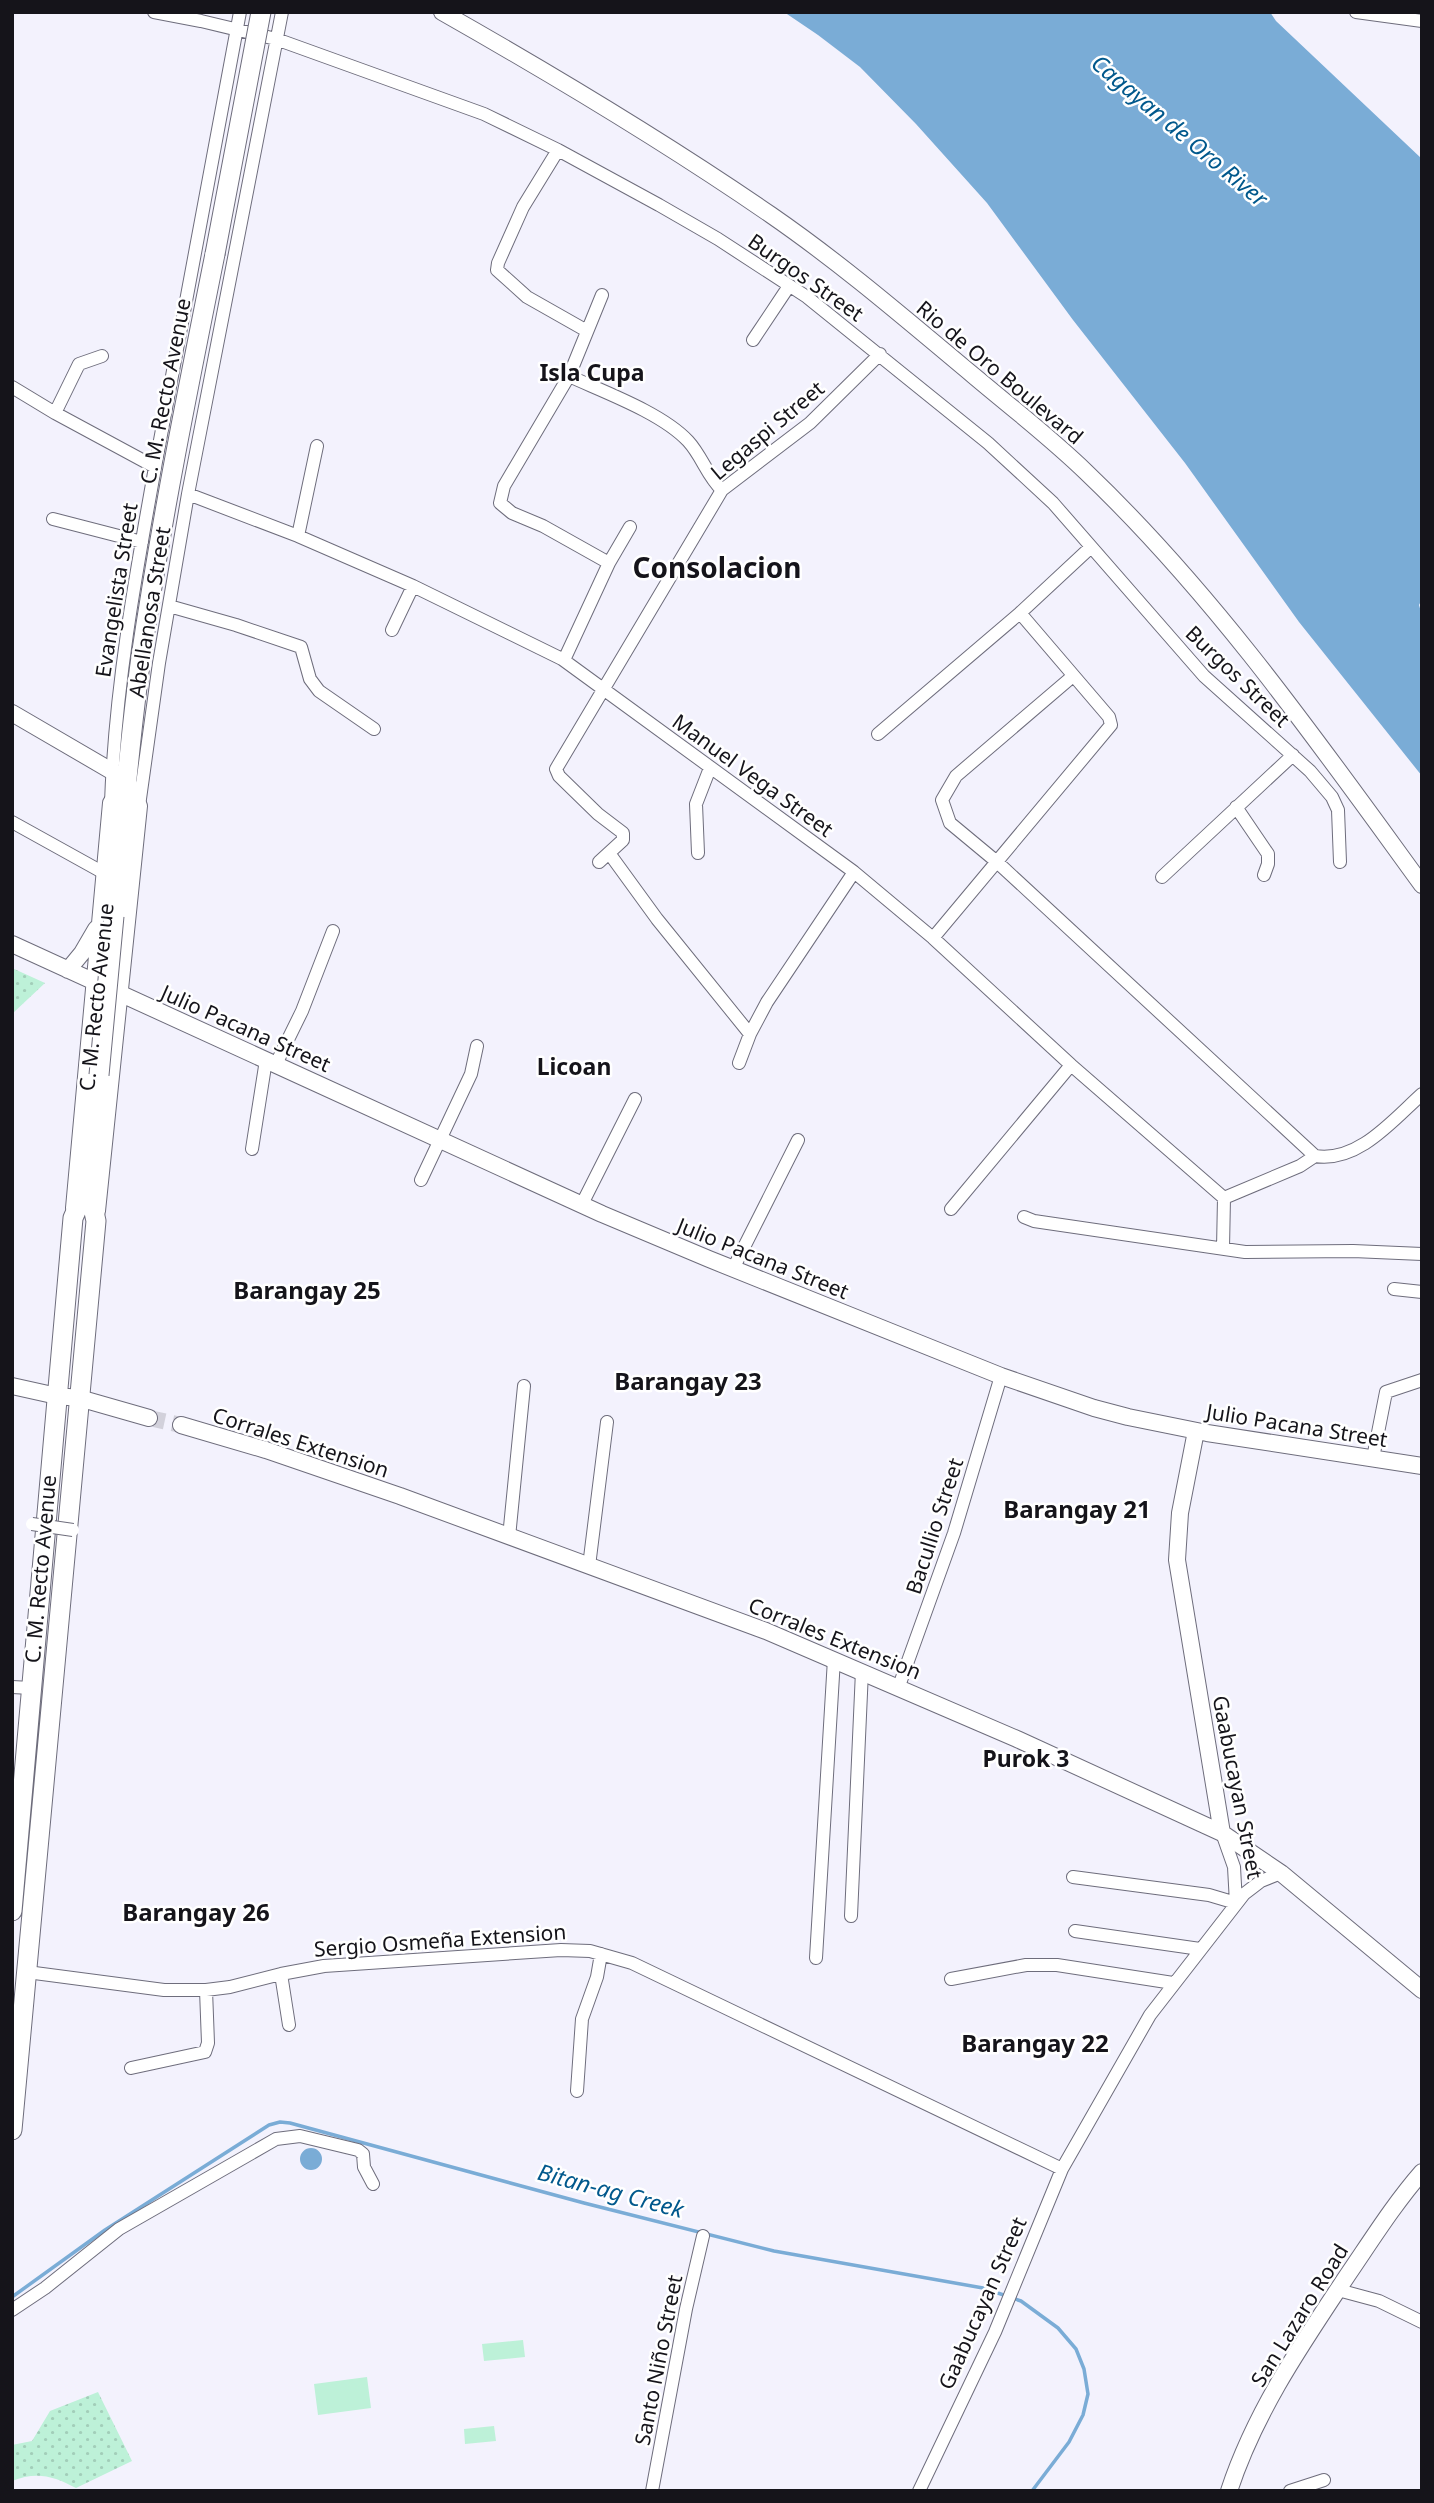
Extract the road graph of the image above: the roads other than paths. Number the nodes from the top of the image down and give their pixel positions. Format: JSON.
{"nodes":[{"id":1,"x":154,"y":12,"type":"edge"},
{"id":2,"x":240,"y":12,"type":"edge"},
{"id":3,"x":261,"y":12,"type":"edge"},
{"id":4,"x":282,"y":12,"type":"edge"},
{"id":5,"x":442,"y":12,"type":"edge"},
{"id":6,"x":1356,"y":12,"type":"edge"},
{"id":7,"x":1422,"y":21,"type":"edge"},
{"id":8,"x":237,"y":29,"type":"junction"},
{"id":9,"x":276,"y":39,"type":"junction"},
{"id":10,"x":558,"y":150,"type":"junction"},
{"id":11,"x":789,"y":286,"type":"junction"},
{"id":12,"x":602,"y":295,"type":"dead end"},
{"id":13,"x":587,"y":331,"type":"junction"},
{"id":14,"x":753,"y":340,"type":"dead end"},
{"id":15,"x":880,"y":354,"type":"junction"},
{"id":16,"x":102,"y":356,"type":"dead end"},
{"id":17,"x":569,"y":376,"type":"junction"},
{"id":18,"x":12,"y":387,"type":"edge"},
{"id":19,"x":55,"y":413,"type":"junction"},
{"id":20,"x":317,"y":446,"type":"dead end"},
{"id":21,"x":155,"y":467,"type":"junction"},
{"id":22,"x":722,"y":490,"type":"junction"},
{"id":23,"x":188,"y":494,"type":"junction"},
{"id":24,"x":53,"y":519,"type":"dead end"},
{"id":25,"x":629,"y":527,"type":"dead end"},
{"id":26,"x":298,"y":536,"type":"junction"},
{"id":27,"x":142,"y":542,"type":"junction"},
{"id":28,"x":1091,"y":547,"type":"junction"},
{"id":29,"x":609,"y":563,"type":"junction"},
{"id":30,"x":413,"y":586,"type":"junction"},
{"id":31,"x":169,"y":606,"type":"junction"},
{"id":32,"x":1020,"y":613,"type":"junction"},
{"id":33,"x":392,"y":630,"type":"dead end"},
{"id":34,"x":564,"y":660,"type":"junction"},
{"id":35,"x":1073,"y":676,"type":"junction"},
{"id":36,"x":604,"y":687,"type":"junction"},
{"id":37,"x":14,"y":718,"type":"edge"},
{"id":38,"x":374,"y":729,"type":"dead end"},
{"id":39,"x":878,"y":734,"type":"dead end"},
{"id":40,"x":1293,"y":755,"type":"junction"},
{"id":41,"x":710,"y":768,"type":"junction"},
{"id":42,"x":119,"y":776,"type":"junction"},
{"id":43,"x":139,"y":806,"type":"junction"},
{"id":44,"x":1236,"y":807,"type":"junction"},
{"id":45,"x":12,"y":822,"type":"edge"},
{"id":46,"x":698,"y":853,"type":"dead end"},
{"id":47,"x":997,"y":862,"type":"junction"},
{"id":48,"x":1340,"y":862,"type":"dead end"},
{"id":49,"x":854,"y":872,"type":"junction"},
{"id":50,"x":104,"y":873,"type":"junction"},
{"id":51,"x":1264,"y":875,"type":"dead end"},
{"id":52,"x":1162,"y":877,"type":"dead end"},
{"id":53,"x":1422,"y":885,"type":"edge"},
{"id":54,"x":107,"y":920,"type":"junction"},
{"id":55,"x":333,"y":930,"type":"dead end"},
{"id":56,"x":933,"y":938,"type":"junction"},
{"id":57,"x":12,"y":944,"type":"edge"},
{"id":58,"x":68,"y":970,"type":"junction"},
{"id":59,"x":94,"y":982,"type":"junction"},
{"id":60,"x":119,"y":993,"type":"junction"},
{"id":61,"x":750,"y":1034,"type":"junction"},
{"id":62,"x":477,"y":1046,"type":"dead end"},
{"id":63,"x":271,"y":1062,"type":"junction"},
{"id":64,"x":739,"y":1063,"type":"dead end"},
{"id":65,"x":1071,"y":1065,"type":"junction"},
{"id":66,"x":1422,"y":1094,"type":"edge"},
{"id":67,"x":635,"y":1099,"type":"dead end"},
{"id":68,"x":439,"y":1139,"type":"junction"},
{"id":69,"x":798,"y":1140,"type":"dead end"},
{"id":70,"x":252,"y":1149,"type":"dead end"},
{"id":71,"x":1315,"y":1156,"type":"junction"},
{"id":72,"x":421,"y":1180,"type":"dead end"},
{"id":73,"x":88,"y":1184,"type":"junction"},
{"id":74,"x":1224,"y":1198,"type":"junction"},
{"id":75,"x":582,"y":1204,"type":"junction"},
{"id":76,"x":951,"y":1209,"type":"dead end"},
{"id":77,"x":1024,"y":1217,"type":"dead end"},
{"id":78,"x":73,"y":1218,"type":"junction"},
{"id":79,"x":96,"y":1220,"type":"junction"},
{"id":80,"x":1223,"y":1248,"type":"junction"},
{"id":81,"x":1422,"y":1254,"type":"edge"},
{"id":82,"x":733,"y":1269,"type":"junction"},
{"id":83,"x":1394,"y":1289,"type":"dead end"},
{"id":84,"x":1422,"y":1292,"type":"edge"},
{"id":85,"x":1001,"y":1376,"type":"junction"},
{"id":86,"x":1422,"y":1380,"type":"edge"},
{"id":87,"x":12,"y":1386,"type":"edge"},
{"id":88,"x":524,"y":1386,"type":"dead end"},
{"id":89,"x":57,"y":1396,"type":"junction"},
{"id":90,"x":79,"y":1398,"type":"junction"},
{"id":91,"x":149,"y":1418,"type":"tunnel mouth"},
{"id":92,"x":607,"y":1422,"type":"dead end"},
{"id":93,"x":181,"y":1425,"type":"tunnel mouth"},
{"id":94,"x":1196,"y":1431,"type":"junction"},
{"id":95,"x":1373,"y":1458,"type":"junction"},
{"id":96,"x":1422,"y":1466,"type":"edge"},
{"id":97,"x":32,"y":1524,"type":"dead end"},
{"id":98,"x":84,"y":1532,"type":"dead end"},
{"id":99,"x":509,"y":1537,"type":"junction"},
{"id":100,"x":589,"y":1566,"type":"junction"},
{"id":101,"x":834,"y":1659,"type":"junction"},
{"id":102,"x":862,"y":1671,"type":"junction"},
{"id":103,"x":899,"y":1686,"type":"junction"},
{"id":104,"x":22,"y":1688,"type":"edge"},
{"id":105,"x":1222,"y":1833,"type":"junction"},
{"id":106,"x":1281,"y":1873,"type":"junction"},
{"id":107,"x":1073,"y":1877,"type":"dead end"},
{"id":108,"x":1236,"y":1903,"type":"junction"},
{"id":109,"x":12,"y":1910,"type":"edge"},
{"id":110,"x":851,"y":1916,"type":"dead end"},
{"id":111,"x":1075,"y":1931,"type":"dead end"},
{"id":112,"x":1200,"y":1950,"type":"junction"},
{"id":113,"x":601,"y":1954,"type":"junction"},
{"id":114,"x":816,"y":1958,"type":"dead end"},
{"id":115,"x":20,"y":1972,"type":"edge"},
{"id":116,"x":281,"y":1974,"type":"junction"},
{"id":117,"x":951,"y":1979,"type":"dead end"},
{"id":118,"x":1173,"y":1983,"type":"junction"},
{"id":119,"x":206,"y":1990,"type":"junction"},
{"id":120,"x":1422,"y":1990,"type":"edge"},
{"id":121,"x":289,"y":2025,"type":"dead end"},
{"id":122,"x":131,"y":2068,"type":"dead end"},
{"id":123,"x":577,"y":2091,"type":"dead end"},
{"id":124,"x":12,"y":2130,"type":"edge"},
{"id":125,"x":1062,"y":2169,"type":"junction"},
{"id":126,"x":1422,"y":2172,"type":"edge"},
{"id":127,"x":373,"y":2184,"type":"dead end"},
{"id":128,"x":703,"y":2236,"type":"dead end"},
{"id":129,"x":1338,"y":2290,"type":"junction"},
{"id":130,"x":12,"y":2310,"type":"edge"},
{"id":131,"x":1422,"y":2322,"type":"edge"},
{"id":132,"x":1321,"y":2484,"type":"edge"},
{"id":133,"x":652,"y":2491,"type":"edge"},
{"id":134,"x":919,"y":2491,"type":"edge"},
{"id":135,"x":1229,"y":2491,"type":"edge"},
{"id":136,"x":1290,"y":2491,"type":"edge"}],
"edges":[{"from":1,"to":8,"type":"street","name":"Burgos Street"},
{"from":2,"to":8,"type":"street","name":"Evangelista Street"},
{"from":3,"to":42,"type":"highway","name":"C. M. Recto Avenue","bridge":true},
{"from":4,"to":9,"type":"street","name":"Abellanosa Street"},
{"from":5,"to":53,"type":"main road","name":"Rio de Oro Boulevard"},
{"from":6,"to":7,"type":"street"},
{"from":8,"to":9,"type":"street","name":"Burgos Street"},
{"from":8,"to":21,"type":"street","name":"Evangelista Street"},
{"from":9,"to":10,"type":"street","name":"Burgos Street"},
{"from":9,"to":23,"type":"street","name":"Abellanosa Street"},
{"from":10,"to":11,"type":"street","name":"Burgos Street"},
{"from":10,"to":13,"type":"street"},
{"from":11,"to":14,"type":"street"},
{"from":11,"to":15,"type":"street","name":"Burgos Street"},
{"from":12,"to":13,"type":"street"},
{"from":13,"to":17,"type":"street"},
{"from":15,"to":22,"type":"street","name":"Legaspi Street"},
{"from":15,"to":28,"type":"street","name":"Burgos Street"},
{"from":16,"to":19,"type":"street"},
{"from":17,"to":22,"type":"street"},
{"from":17,"to":29,"type":"street"},
{"from":18,"to":19,"type":"street"},
{"from":19,"to":21,"type":"street"},
{"from":20,"to":26,"type":"street"},
{"from":21,"to":27,"type":"street","name":"Evangelista Street"},
{"from":22,"to":36,"type":"street","name":"Legaspi Street"},
{"from":23,"to":26,"type":"street","name":"Manuel Vega Street"},
{"from":23,"to":31,"type":"street","name":"Abellanosa Street"},
{"from":24,"to":27,"type":"street"},
{"from":25,"to":29,"type":"street"},
{"from":26,"to":30,"type":"street","name":"Manuel Vega Street"},
{"from":27,"to":42,"type":"street","name":"Evangelista Street"},
{"from":28,"to":32,"type":"street"},
{"from":28,"to":40,"type":"street","name":"Burgos Street"},
{"from":29,"to":34,"type":"street"},
{"from":30,"to":33,"type":"street"},
{"from":30,"to":34,"type":"street","name":"Manuel Vega Street"},
{"from":31,"to":38,"type":"street"},
{"from":31,"to":43,"type":"street","name":"Abellanosa Street"},
{"from":32,"to":35,"type":"street"},
{"from":32,"to":39,"type":"street"},
{"from":34,"to":36,"type":"street","name":"Manuel Vega Street"},
{"from":35,"to":47,"type":"street"},
{"from":35,"to":47,"type":"street"},
{"from":36,"to":41,"type":"street","name":"Manuel Vega Street"},
{"from":36,"to":61,"type":"street","name":"Legaspi Street"},
{"from":37,"to":42,"type":"main road"},
{"from":40,"to":44,"type":"street"},
{"from":40,"to":48,"type":"street","name":"Burgos Street"},
{"from":41,"to":46,"type":"street"},
{"from":41,"to":49,"type":"street","name":"Manuel Vega Street"},
{"from":42,"to":43,"type":"main road"},
{"from":42,"to":50,"type":"main road","name":"C. M. Recto Avenue"},
{"from":42,"to":54,"type":"highway","name":"C. M. Recto Avenue"},
{"from":43,"to":60,"type":"main road","name":"C. M. Recto Avenue"},
{"from":44,"to":51,"type":"street"},
{"from":44,"to":52,"type":"street"},
{"from":45,"to":50,"type":"street"},
{"from":47,"to":56,"type":"street"},
{"from":47,"to":71,"type":"street"},
{"from":49,"to":56,"type":"street","name":"Manuel Vega Street"},
{"from":49,"to":61,"type":"street"},
{"from":50,"to":54,"type":"main road","name":"C. M. Recto Avenue"},
{"from":54,"to":58,"type":"main road"},
{"from":54,"to":59,"type":"main road","name":"C. M. Recto Avenue"},
{"from":54,"to":73,"type":"highway","name":"C. M. Recto Avenue","bridge":true},
{"from":55,"to":63,"type":"street"},
{"from":56,"to":65,"type":"street","name":"Manuel Vega Street"},
{"from":57,"to":58,"type":"main road","name":"Julio Pacana Street"},
{"from":58,"to":59,"type":"main road","name":"Julio Pacana Street"},
{"from":59,"to":60,"type":"main road","name":"Julio Pacana Street"},
{"from":59,"to":78,"type":"main road","name":"C. M. Recto Avenue"},
{"from":60,"to":63,"type":"main road","name":"Julio Pacana Street"},
{"from":60,"to":79,"type":"main road","name":"C. M. Recto Avenue"},
{"from":61,"to":64,"type":"street"},
{"from":62,"to":68,"type":"street"},
{"from":63,"to":68,"type":"main road","name":"Julio Pacana Street"},
{"from":63,"to":70,"type":"street"},
{"from":65,"to":74,"type":"street","name":"Manuel Vega Street"},
{"from":65,"to":76,"type":"street"},
{"from":66,"to":71,"type":"street"},
{"from":67,"to":75,"type":"street"},
{"from":68,"to":72,"type":"street"},
{"from":68,"to":75,"type":"main road","name":"Julio Pacana Street"},
{"from":69,"to":82,"type":"street"},
{"from":71,"to":74,"type":"street"},
{"from":73,"to":78,"type":"highway","name":"C. M. Recto Avenue"},
{"from":73,"to":79,"type":"highway","name":"C. M. Recto Avenue"},
{"from":74,"to":80,"type":"street"},
{"from":75,"to":82,"type":"main road","name":"Julio Pacana Street"},
{"from":77,"to":80,"type":"street"},
{"from":78,"to":89,"type":"highway","name":"C. M. Recto Avenue"},
{"from":79,"to":90,"type":"highway","name":"C. M. Recto Avenue"},
{"from":80,"to":81,"type":"street"},
{"from":82,"to":85,"type":"main road","name":"Julio Pacana Street"},
{"from":83,"to":84,"type":"street"},
{"from":85,"to":94,"type":"main road","name":"Julio Pacana Street"},
{"from":85,"to":103,"type":"street","name":"Bacullio Street"},
{"from":86,"to":95,"type":"street"},
{"from":87,"to":89,"type":"main road"},
{"from":88,"to":99,"type":"street"},
{"from":89,"to":90,"type":"main road"},
{"from":89,"to":104,"type":"highway","name":"C. M. Recto Avenue"},
{"from":90,"to":91,"type":"main road"},
{"from":90,"to":115,"type":"highway","name":"C. M. Recto Avenue"},
{"from":92,"to":100,"type":"street"},
{"from":93,"to":99,"type":"main road","name":"Corrales Extension"},
{"from":94,"to":95,"type":"main road","name":"Julio Pacana Street"},
{"from":94,"to":105,"type":"main road","name":"Gaabucayan Street"},
{"from":95,"to":96,"type":"main road","name":"Julio Pacana Street"},
{"from":97,"to":98,"type":"street","bridge":true},
{"from":99,"to":100,"type":"main road","name":"Corrales Extension"},
{"from":100,"to":101,"type":"main road","name":"Corrales Extension"},
{"from":101,"to":102,"type":"main road","name":"Corrales Extension"},
{"from":101,"to":114,"type":"street"},
{"from":102,"to":103,"type":"main road","name":"Corrales Extension"},
{"from":102,"to":110,"type":"street"},
{"from":103,"to":105,"type":"main road","name":"Corrales Extension"},
{"from":104,"to":109,"type":"highway","name":"C. M. Recto Avenue"},
{"from":105,"to":106,"type":"main road","name":"Corrales Extension"},
{"from":105,"to":108,"type":"street","name":"Gaabucayan Street"},
{"from":106,"to":108,"type":"street"},
{"from":106,"to":120,"type":"main road","name":"Corrales Extension"},
{"from":107,"to":108,"type":"street"},
{"from":108,"to":112,"type":"street","name":"Gaabucayan Street"},
{"from":111,"to":112,"type":"street"},
{"from":112,"to":118,"type":"street","name":"Gaabucayan Street"},
{"from":113,"to":116,"type":"street","name":"Sergio Osmeña Extension"},
{"from":113,"to":123,"type":"street"},
{"from":113,"to":125,"type":"street","name":"Sergio Osmeña Extension"},
{"from":115,"to":119,"type":"street","name":"Sergio Osmeña Extension"},
{"from":115,"to":124,"type":"highway","name":"C. M. Recto Avenue"},
{"from":116,"to":119,"type":"street","name":"Sergio Osmeña Extension"},
{"from":116,"to":121,"type":"street"},
{"from":117,"to":118,"type":"street"},
{"from":118,"to":125,"type":"street","name":"Gaabucayan Street"},
{"from":119,"to":122,"type":"street"},
{"from":125,"to":134,"type":"street","name":"Gaabucayan Street"},
{"from":126,"to":129,"type":"main road","name":"San Lazaro Road"},
{"from":127,"to":130,"type":"street"},
{"from":128,"to":133,"type":"street","name":"Santo Niño Street"},
{"from":129,"to":131,"type":"street"},
{"from":129,"to":135,"type":"main road","name":"San Lazaro Road"},
{"from":132,"to":136,"type":"street"}]}
